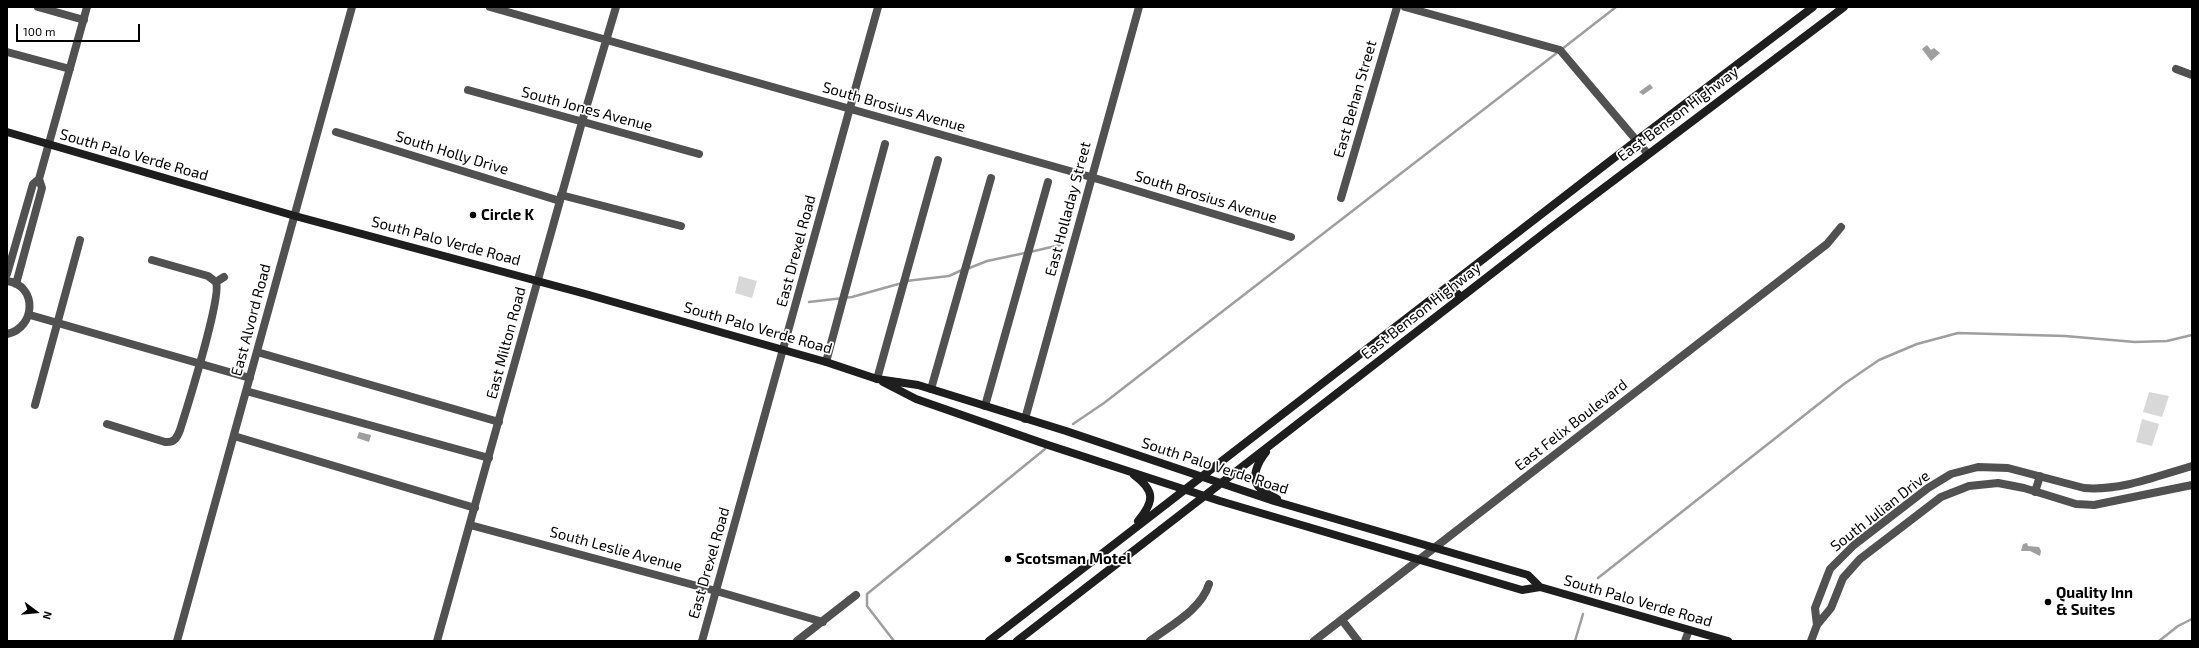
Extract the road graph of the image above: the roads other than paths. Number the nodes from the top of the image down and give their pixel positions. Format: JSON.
{"nodes":[{"id":1,"x":38,"y":7,"type":"edge"},
{"id":2,"x":88,"y":7,"type":"edge"},
{"id":3,"x":352,"y":7,"type":"edge"},
{"id":4,"x":490,"y":7,"type":"edge"},
{"id":5,"x":616,"y":7,"type":"edge"},
{"id":6,"x":878,"y":7,"type":"edge"},
{"id":7,"x":1139,"y":7,"type":"edge"},
{"id":8,"x":1397,"y":7,"type":"edge"},
{"id":9,"x":1406,"y":7,"type":"edge"},
{"id":10,"x":1813,"y":7,"type":"edge"},
{"id":11,"x":1844,"y":7,"type":"edge"},
{"id":12,"x":84,"y":20,"type":"junction"},
{"id":13,"x":607,"y":39,"type":"junction"},
{"id":14,"x":7,"y":52,"type":"edge"},
{"id":15,"x":70,"y":69,"type":"junction"},
{"id":16,"x":2176,"y":69,"type":"dead end"},
{"id":17,"x":2192,"y":75,"type":"edge"},
{"id":18,"x":468,"y":90,"type":"dead end"},
{"id":19,"x":848,"y":109,"type":"junction"},
{"id":20,"x":582,"y":122,"type":"junction"},
{"id":21,"x":7,"y":132,"type":"edge"},
{"id":22,"x":336,"y":132,"type":"dead end"},
{"id":23,"x":1636,"y":141,"type":"junction"},
{"id":24,"x":49,"y":144,"type":"junction"},
{"id":25,"x":885,"y":144,"type":"dead end"},
{"id":26,"x":699,"y":154,"type":"dead end"},
{"id":27,"x":1648,"y":154,"type":"junction"},
{"id":28,"x":938,"y":160,"type":"dead end"},
{"id":29,"x":1091,"y":177,"type":"junction"},
{"id":30,"x":991,"y":178,"type":"dead end"},
{"id":31,"x":39,"y":179,"type":"junction"},
{"id":32,"x":1048,"y":182,"type":"dead end"},
{"id":33,"x":561,"y":198,"type":"junction"},
{"id":34,"x":1341,"y":198,"type":"dead end"},
{"id":35,"x":295,"y":216,"type":"junction"},
{"id":36,"x":681,"y":226,"type":"dead end"},
{"id":37,"x":1841,"y":227,"type":"dead end"},
{"id":38,"x":1291,"y":237,"type":"dead end"},
{"id":39,"x":80,"y":240,"type":"dead end"},
{"id":40,"x":152,"y":260,"type":"dead end"},
{"id":41,"x":7,"y":274,"type":"edge"},
{"id":42,"x":224,"y":277,"type":"dead end"},
{"id":43,"x":538,"y":280,"type":"junction"},
{"id":44,"x":7,"y":281,"type":"edge"},
{"id":45,"x":216,"y":282,"type":"junction"},
{"id":46,"x":16,"y":284,"type":"junction"},
{"id":47,"x":1449,"y":285,"type":"junction"},
{"id":48,"x":1461,"y":297,"type":"junction"},
{"id":49,"x":30,"y":315,"type":"junction"},
{"id":50,"x":58,"y":323,"type":"junction"},
{"id":51,"x":7,"y":334,"type":"edge"},
{"id":52,"x":783,"y":350,"type":"junction"},
{"id":53,"x":257,"y":352,"type":"junction"},
{"id":54,"x":826,"y":362,"type":"junction"},
{"id":55,"x":199,"y":363,"type":"junction"},
{"id":56,"x":250,"y":378,"type":"junction"},
{"id":57,"x":877,"y":379,"type":"junction"},
{"id":58,"x":931,"y":389,"type":"junction"},
{"id":59,"x":246,"y":391,"type":"junction"},
{"id":60,"x":35,"y":406,"type":"dead end"},
{"id":61,"x":985,"y":406,"type":"junction"},
{"id":62,"x":1025,"y":419,"type":"junction"},
{"id":63,"x":499,"y":422,"type":"junction"},
{"id":64,"x":107,"y":424,"type":"dead end"},
{"id":65,"x":234,"y":436,"type":"junction"},
{"id":66,"x":1272,"y":443,"type":"junction"},
{"id":67,"x":489,"y":458,"type":"junction"},
{"id":68,"x":2192,"y":466,"type":"edge"},
{"id":69,"x":1129,"y":471,"type":"junction"},
{"id":70,"x":1201,"y":476,"type":"junction"},
{"id":71,"x":2040,"y":476,"type":"junction"},
{"id":72,"x":2132,"y":483,"type":"junction"},
{"id":73,"x":1220,"y":484,"type":"junction"},
{"id":74,"x":2192,"y":485,"type":"edge"},
{"id":75,"x":1186,"y":489,"type":"junction"},
{"id":76,"x":2035,"y":492,"type":"junction"},
{"id":77,"x":1205,"y":496,"type":"junction"},
{"id":78,"x":2137,"y":497,"type":"junction"},
{"id":79,"x":1286,"y":505,"type":"junction"},
{"id":80,"x":475,"y":508,"type":"junction"},
{"id":81,"x":470,"y":524,"type":"junction"},
{"id":82,"x":1866,"y":536,"type":"junction"},
{"id":83,"x":1124,"y":537,"type":"junction"},
{"id":84,"x":1879,"y":544,"type":"junction"},
{"id":85,"x":1435,"y":549,"type":"junction"},
{"id":86,"x":1420,"y":560,"type":"junction"},
{"id":87,"x":1209,"y":584,"type":"dead end"},
{"id":88,"x":1540,"y":587,"type":"junction"},
{"id":89,"x":716,"y":591,"type":"junction"},
{"id":90,"x":856,"y":595,"type":"dead end"},
{"id":91,"x":1342,"y":620,"type":"junction"},
{"id":92,"x":823,"y":622,"type":"junction"},
{"id":93,"x":1817,"y":625,"type":"junction"},
{"id":94,"x":1689,"y":630,"type":"junction"},
{"id":95,"x":177,"y":641,"type":"edge"},
{"id":96,"x":437,"y":641,"type":"edge"},
{"id":97,"x":702,"y":641,"type":"edge"},
{"id":98,"x":797,"y":641,"type":"edge"},
{"id":99,"x":989,"y":641,"type":"edge"},
{"id":100,"x":1017,"y":641,"type":"edge"},
{"id":101,"x":1150,"y":641,"type":"edge"},
{"id":102,"x":1314,"y":641,"type":"edge"},
{"id":103,"x":1358,"y":641,"type":"edge"},
{"id":104,"x":1685,"y":641,"type":"edge"},
{"id":105,"x":1728,"y":641,"type":"edge"},
{"id":106,"x":1811,"y":641,"type":"edge"}],
"edges":[{"from":1,"to":12,"type":"street"},
{"from":2,"to":12,"type":"street"},
{"from":3,"to":35,"type":"street","name":"East Alvord Road"},
{"from":4,"to":13,"type":"street","name":"South Brosius Avenue"},
{"from":5,"to":13,"type":"street","name":"East Milton Road"},
{"from":6,"to":19,"type":"street","name":"East Drexel Road"},
{"from":7,"to":29,"type":"street","name":"East Holladay Street"},
{"from":8,"to":34,"type":"street","name":"East Behan Street"},
{"from":9,"to":23,"type":"street"},
{"from":10,"to":23,"type":"main road","name":"East Benson Highway"},
{"from":11,"to":27,"type":"main road","name":"East Benson Highway"},
{"from":12,"to":15,"type":"street"},
{"from":13,"to":19,"type":"street","name":"South Brosius Avenue"},
{"from":13,"to":20,"type":"street","name":"East Milton Road"},
{"from":14,"to":15,"type":"street"},
{"from":15,"to":24,"type":"street"},
{"from":16,"to":17,"type":"street"},
{"from":18,"to":20,"type":"street","name":"South Jones Avenue"},
{"from":19,"to":29,"type":"street","name":"South Brosius Avenue"},
{"from":19,"to":52,"type":"street","name":"East Drexel Road"},
{"from":20,"to":26,"type":"street","name":"South Jones Avenue"},
{"from":20,"to":33,"type":"street","name":"East Milton Road"},
{"from":21,"to":24,"type":"main road","name":"South Palo Verde Road"},
{"from":22,"to":33,"type":"street","name":"South Holly Drive"},
{"from":23,"to":27,"type":"street"},
{"from":23,"to":47,"type":"main road","name":"East Benson Highway"},
{"from":24,"to":31,"type":"street"},
{"from":24,"to":35,"type":"main road","name":"South Palo Verde Road"},
{"from":25,"to":54,"type":"street"},
{"from":27,"to":48,"type":"main road","name":"East Benson Highway"},
{"from":28,"to":57,"type":"street"},
{"from":29,"to":38,"type":"street","name":"South Brosius Avenue"},
{"from":29,"to":62,"type":"street","name":"East Holladay Street"},
{"from":30,"to":58,"type":"street"},
{"from":31,"to":41,"type":"street"},
{"from":31,"to":46,"type":"street"},
{"from":32,"to":61,"type":"street"},
{"from":33,"to":36,"type":"street","name":"South Holly Drive"},
{"from":33,"to":43,"type":"street","name":"East Milton Road"},
{"from":35,"to":43,"type":"main road","name":"South Palo Verde Road"},
{"from":35,"to":53,"type":"street","name":"East Alvord Road"},
{"from":37,"to":85,"type":"street","name":"East Felix Boulevard"},
{"from":39,"to":50,"type":"street"},
{"from":40,"to":45,"type":"street"},
{"from":42,"to":45,"type":"street"},
{"from":43,"to":52,"type":"main road","name":"South Palo Verde Road"},
{"from":43,"to":63,"type":"street","name":"East Milton Road"},
{"from":44,"to":46,"type":"street"},
{"from":45,"to":55,"type":"street"},
{"from":46,"to":49,"type":"street"},
{"from":47,"to":48,"type":"main road"},
{"from":47,"to":70,"type":"main road","name":"East Benson Highway"},
{"from":48,"to":66,"type":"main road","name":"East Benson Highway"},
{"from":49,"to":50,"type":"street"},
{"from":49,"to":51,"type":"street"},
{"from":50,"to":55,"type":"street"},
{"from":50,"to":60,"type":"street"},
{"from":52,"to":54,"type":"main road","name":"South Palo Verde Road"},
{"from":52,"to":89,"type":"street","name":"East Drexel Road"},
{"from":53,"to":56,"type":"street","name":"East Alvord Road"},
{"from":53,"to":63,"type":"street"},
{"from":54,"to":57,"type":"main road","name":"South Palo Verde Road"},
{"from":55,"to":56,"type":"street"},
{"from":55,"to":64,"type":"street"},
{"from":56,"to":59,"type":"street","name":"East Alvord Road"},
{"from":57,"to":58,"type":"main road","name":"South Palo Verde Road"},
{"from":57,"to":69,"type":"main road","name":"South Palo Verde Road"},
{"from":58,"to":61,"type":"main road","name":"South Palo Verde Road"},
{"from":59,"to":65,"type":"street","name":"East Alvord Road"},
{"from":59,"to":67,"type":"street"},
{"from":61,"to":62,"type":"main road","name":"South Palo Verde Road"},
{"from":62,"to":70,"type":"main road","name":"South Palo Verde Road"},
{"from":63,"to":67,"type":"street","name":"East Milton Road"},
{"from":65,"to":80,"type":"street"},
{"from":65,"to":95,"type":"street","name":"East Alvord Road"},
{"from":66,"to":73,"type":"main road","name":"East Benson Highway"},
{"from":66,"to":79,"type":"main road"},
{"from":67,"to":80,"type":"street","name":"East Milton Road"},
{"from":68,"to":72,"type":"street","name":"South Julian Drive"},
{"from":69,"to":75,"type":"main road","name":"South Palo Verde Road"},
{"from":69,"to":83,"type":"main road"},
{"from":70,"to":73,"type":"main road","name":"South Palo Verde Road"},
{"from":70,"to":75,"type":"main road","name":"East Benson Highway"},
{"from":71,"to":72,"type":"street","name":"South Julian Drive"},
{"from":71,"to":76,"type":"street"},
{"from":71,"to":82,"type":"street","name":"South Julian Drive"},
{"from":72,"to":78,"type":"street"},
{"from":73,"to":77,"type":"main road","name":"East Benson Highway"},
{"from":73,"to":79,"type":"main road","name":"South Palo Verde Road"},
{"from":74,"to":78,"type":"street","name":"South Julian Drive"},
{"from":75,"to":77,"type":"main road","name":"South Palo Verde Road"},
{"from":75,"to":83,"type":"main road","name":"East Benson Highway"},
{"from":76,"to":78,"type":"street","name":"South Julian Drive"},
{"from":76,"to":84,"type":"street","name":"South Julian Drive"},
{"from":77,"to":86,"type":"main road","name":"South Palo Verde Road"},
{"from":77,"to":100,"type":"main road","name":"East Benson Highway"},
{"from":79,"to":85,"type":"main road","name":"South Palo Verde Road"},
{"from":80,"to":81,"type":"street","name":"East Milton Road"},
{"from":81,"to":89,"type":"street","name":"South Leslie Avenue"},
{"from":81,"to":96,"type":"street","name":"East Milton Road"},
{"from":82,"to":84,"type":"street"},
{"from":82,"to":93,"type":"street","name":"South Julian Drive"},
{"from":83,"to":99,"type":"main road","name":"East Benson Highway"},
{"from":84,"to":93,"type":"street","name":"South Julian Drive"},
{"from":85,"to":86,"type":"street","name":"East Felix Boulevard"},
{"from":85,"to":88,"type":"main road","name":"South Palo Verde Road"},
{"from":86,"to":88,"type":"main road","name":"South Palo Verde Road"},
{"from":86,"to":91,"type":"street","name":"East Felix Boulevard"},
{"from":87,"to":101,"type":"street"},
{"from":88,"to":94,"type":"main road","name":"South Palo Verde Road"},
{"from":89,"to":92,"type":"street","name":"South Leslie Avenue"},
{"from":89,"to":97,"type":"street","name":"East Drexel Road"},
{"from":90,"to":92,"type":"street"},
{"from":91,"to":102,"type":"street","name":"East Felix Boulevard"},
{"from":91,"to":103,"type":"street"},
{"from":92,"to":98,"type":"street"},
{"from":93,"to":106,"type":"street","name":"South Julian Drive"},
{"from":94,"to":104,"type":"street"},
{"from":94,"to":105,"type":"main road","name":"South Palo Verde Road"}]}
